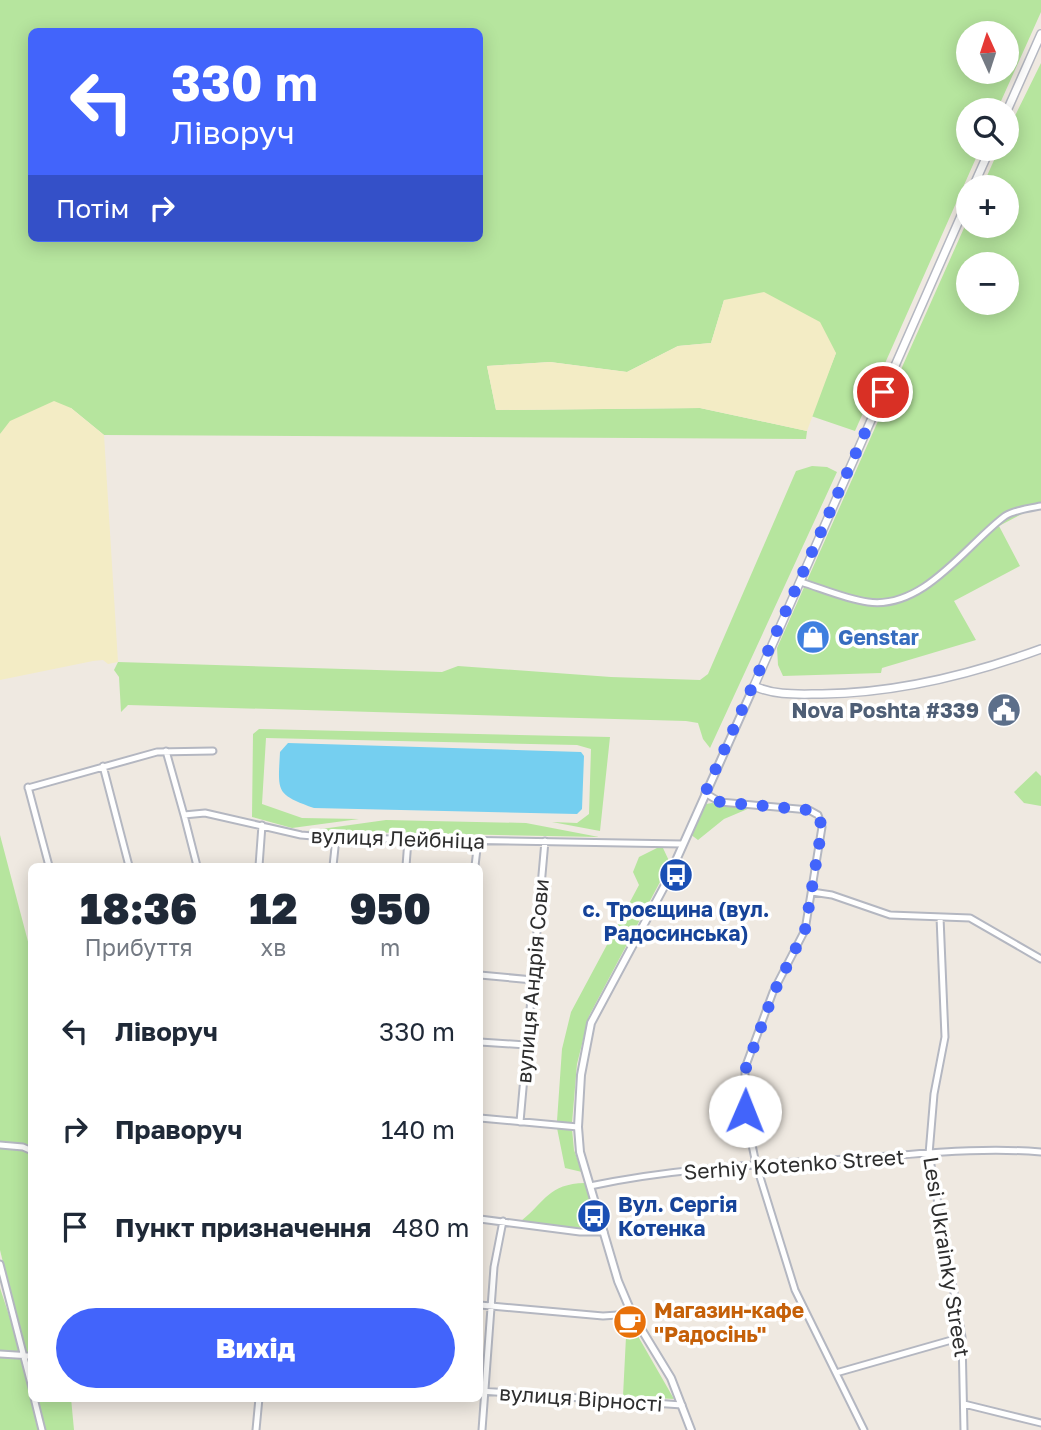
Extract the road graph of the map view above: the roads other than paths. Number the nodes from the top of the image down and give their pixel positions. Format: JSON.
{"nodes":[{"id":1,"x":1040,"y":37,"type":"edge"},
{"id":2,"x":1013,"y":98,"type":"edge"},
{"id":3,"x":956,"y":227,"type":"edge"},
{"id":4,"x":1041,"y":506,"type":"edge"},
{"id":5,"x":801,"y":582,"type":"junction"},
{"id":6,"x":1041,"y":650,"type":"edge"},
{"id":7,"x":754,"y":686,"type":"junction"},
{"id":8,"x":166,"y":751,"type":"junction"},
{"id":9,"x":213,"y":751,"type":"dead end"},
{"id":10,"x":103,"y":766,"type":"junction"},
{"id":11,"x":705,"y":793,"type":"junction"},
{"id":12,"x":184,"y":815,"type":"junction"},
{"id":13,"x":261,"y":825,"type":"junction"},
{"id":14,"x":336,"y":838,"type":"junction"},
{"id":15,"x":408,"y":840,"type":"junction"},
{"id":16,"x":478,"y":841,"type":"junction"},
{"id":17,"x":545,"y":841,"type":"junction"},
{"id":18,"x":682,"y":844,"type":"junction"},
{"id":19,"x":48,"y":863,"type":"edge"},
{"id":20,"x":128,"y":863,"type":"edge"},
{"id":21,"x":196,"y":863,"type":"edge"},
{"id":22,"x":258,"y":863,"type":"edge"},
{"id":23,"x":333,"y":863,"type":"edge"},
{"id":24,"x":406,"y":863,"type":"edge"},
{"id":25,"x":475,"y":863,"type":"edge"},
{"id":26,"x":813,"y":892,"type":"junction"},
{"id":27,"x":940,"y":917,"type":"junction"},
{"id":28,"x":1041,"y":959,"type":"edge"},
{"id":29,"x":483,"y":975,"type":"edge"},
{"id":30,"x":533,"y":979,"type":"junction"},
{"id":31,"x":483,"y":1042,"type":"edge"},
{"id":32,"x":526,"y":1045,"type":"junction"},
{"id":33,"x":483,"y":1118,"type":"edge"},
{"id":34,"x":520,"y":1122,"type":"junction"},
{"id":35,"x":578,"y":1127,"type":"junction"},
{"id":36,"x":0,"y":1145,"type":"edge"},
{"id":37,"x":28,"y":1149,"type":"edge"},
{"id":38,"x":1041,"y":1152,"type":"edge"},
{"id":39,"x":929,"y":1154,"type":"junction"},
{"id":40,"x":756,"y":1164,"type":"junction"},
{"id":41,"x":590,"y":1186,"type":"junction"},
{"id":42,"x":483,"y":1219,"type":"edge"},
{"id":43,"x":503,"y":1221,"type":"junction"},
{"id":44,"x":604,"y":1232,"type":"junction"},
{"id":45,"x":0,"y":1264,"type":"edge"},
{"id":46,"x":3,"y":1285,"type":"edge"},
{"id":47,"x":483,"y":1305,"type":"edge"},
{"id":48,"x":491,"y":1306,"type":"junction"},
{"id":49,"x":632,"y":1314,"type":"junction"},
{"id":50,"x":962,"y":1337,"type":"junction"},
{"id":51,"x":0,"y":1354,"type":"edge"},
{"id":52,"x":28,"y":1357,"type":"edge"},
{"id":53,"x":24,"y":1358,"type":"junction"},
{"id":54,"x":28,"y":1373,"type":"edge"},
{"id":55,"x":836,"y":1373,"type":"junction"},
{"id":56,"x":483,"y":1382,"type":"edge"},
{"id":57,"x":483,"y":1391,"type":"edge"},
{"id":58,"x":35,"y":1402,"type":"edge"},
{"id":59,"x":259,"y":1402,"type":"edge"},
{"id":60,"x":482,"y":1402,"type":"edge"},
{"id":61,"x":964,"y":1404,"type":"junction"},
{"id":62,"x":682,"y":1405,"type":"junction"},
{"id":63,"x":1041,"y":1423,"type":"edge"},
{"id":64,"x":42,"y":1430,"type":"edge"},
{"id":65,"x":257,"y":1430,"type":"edge"},
{"id":66,"x":482,"y":1430,"type":"edge"},
{"id":67,"x":691,"y":1430,"type":"edge"},
{"id":68,"x":864,"y":1430,"type":"edge"},
{"id":69,"x":964,"y":1430,"type":"edge"}],
"edges":[{"from":1,"to":2,"type":"main road"},
{"from":3,"to":5,"type":"main road"},
{"from":4,"to":5,"type":"street"},
{"from":5,"to":7,"type":"main road"},
{"from":6,"to":7,"type":"main road"},
{"from":7,"to":11,"type":"street"},
{"from":8,"to":9,"type":"street"},
{"from":8,"to":10,"type":"street"},
{"from":8,"to":12,"type":"street"},
{"from":10,"to":19,"type":"street"},
{"from":10,"to":20,"type":"street"},
{"from":11,"to":18,"type":"street"},
{"from":11,"to":26,"type":"street"},
{"from":12,"to":13,"type":"street","name":"вулиця Лейбніца"},
{"from":12,"to":21,"type":"street"},
{"from":13,"to":14,"type":"street","name":"вулиця Лейбніца"},
{"from":13,"to":22,"type":"street"},
{"from":14,"to":15,"type":"street","name":"вулиця Лейбніца"},
{"from":14,"to":23,"type":"street"},
{"from":15,"to":16,"type":"street","name":"вулиця Лейбніца"},
{"from":15,"to":24,"type":"street"},
{"from":16,"to":17,"type":"street","name":"вулиця Лейбніца"},
{"from":16,"to":25,"type":"street"},
{"from":17,"to":18,"type":"street","name":"вулиця Лейбніца"},
{"from":17,"to":30,"type":"street","name":"вулиця Андрія Сови"},
{"from":18,"to":35,"type":"street"},
{"from":26,"to":27,"type":"street"},
{"from":26,"to":40,"type":"street"},
{"from":27,"to":28,"type":"street"},
{"from":27,"to":39,"type":"street","name":"Lesi Ukrainky Street"},
{"from":29,"to":30,"type":"street"},
{"from":30,"to":32,"type":"street","name":"вулиця Андрія Сови"},
{"from":31,"to":32,"type":"street"},
{"from":32,"to":34,"type":"street","name":"вулиця Андрія Сови"},
{"from":33,"to":34,"type":"street"},
{"from":34,"to":35,"type":"street"},
{"from":35,"to":41,"type":"street"},
{"from":36,"to":37,"type":"street"},
{"from":38,"to":39,"type":"street","name":"Serhiy Kotenko Street"},
{"from":39,"to":40,"type":"street","name":"Serhiy Kotenko Street"},
{"from":39,"to":50,"type":"street","name":"Lesi Ukrainky Street"},
{"from":40,"to":41,"type":"street","name":"Serhiy Kotenko Street"},
{"from":40,"to":55,"type":"street"},
{"from":41,"to":44,"type":"street"},
{"from":42,"to":43,"type":"street"},
{"from":43,"to":44,"type":"street"},
{"from":43,"to":48,"type":"street"},
{"from":44,"to":49,"type":"street"},
{"from":45,"to":46,"type":"street"},
{"from":46,"to":53,"type":"street"},
{"from":47,"to":48,"type":"street"},
{"from":48,"to":49,"type":"street"},
{"from":48,"to":56,"type":"street"},
{"from":49,"to":62,"type":"street"},
{"from":50,"to":55,"type":"street"},
{"from":50,"to":61,"type":"street","name":"Lesi Ukrainky Street"},
{"from":51,"to":53,"type":"street"},
{"from":52,"to":53,"type":"street"},
{"from":53,"to":54,"type":"street"},
{"from":55,"to":68,"type":"street"},
{"from":57,"to":62,"type":"street","name":"вулиця Вірності"},
{"from":58,"to":64,"type":"street"},
{"from":59,"to":65,"type":"street"},
{"from":60,"to":66,"type":"street"},
{"from":61,"to":63,"type":"street"},
{"from":61,"to":69,"type":"street","name":"Lesi Ukrainky Street"},
{"from":62,"to":67,"type":"street"}]}
